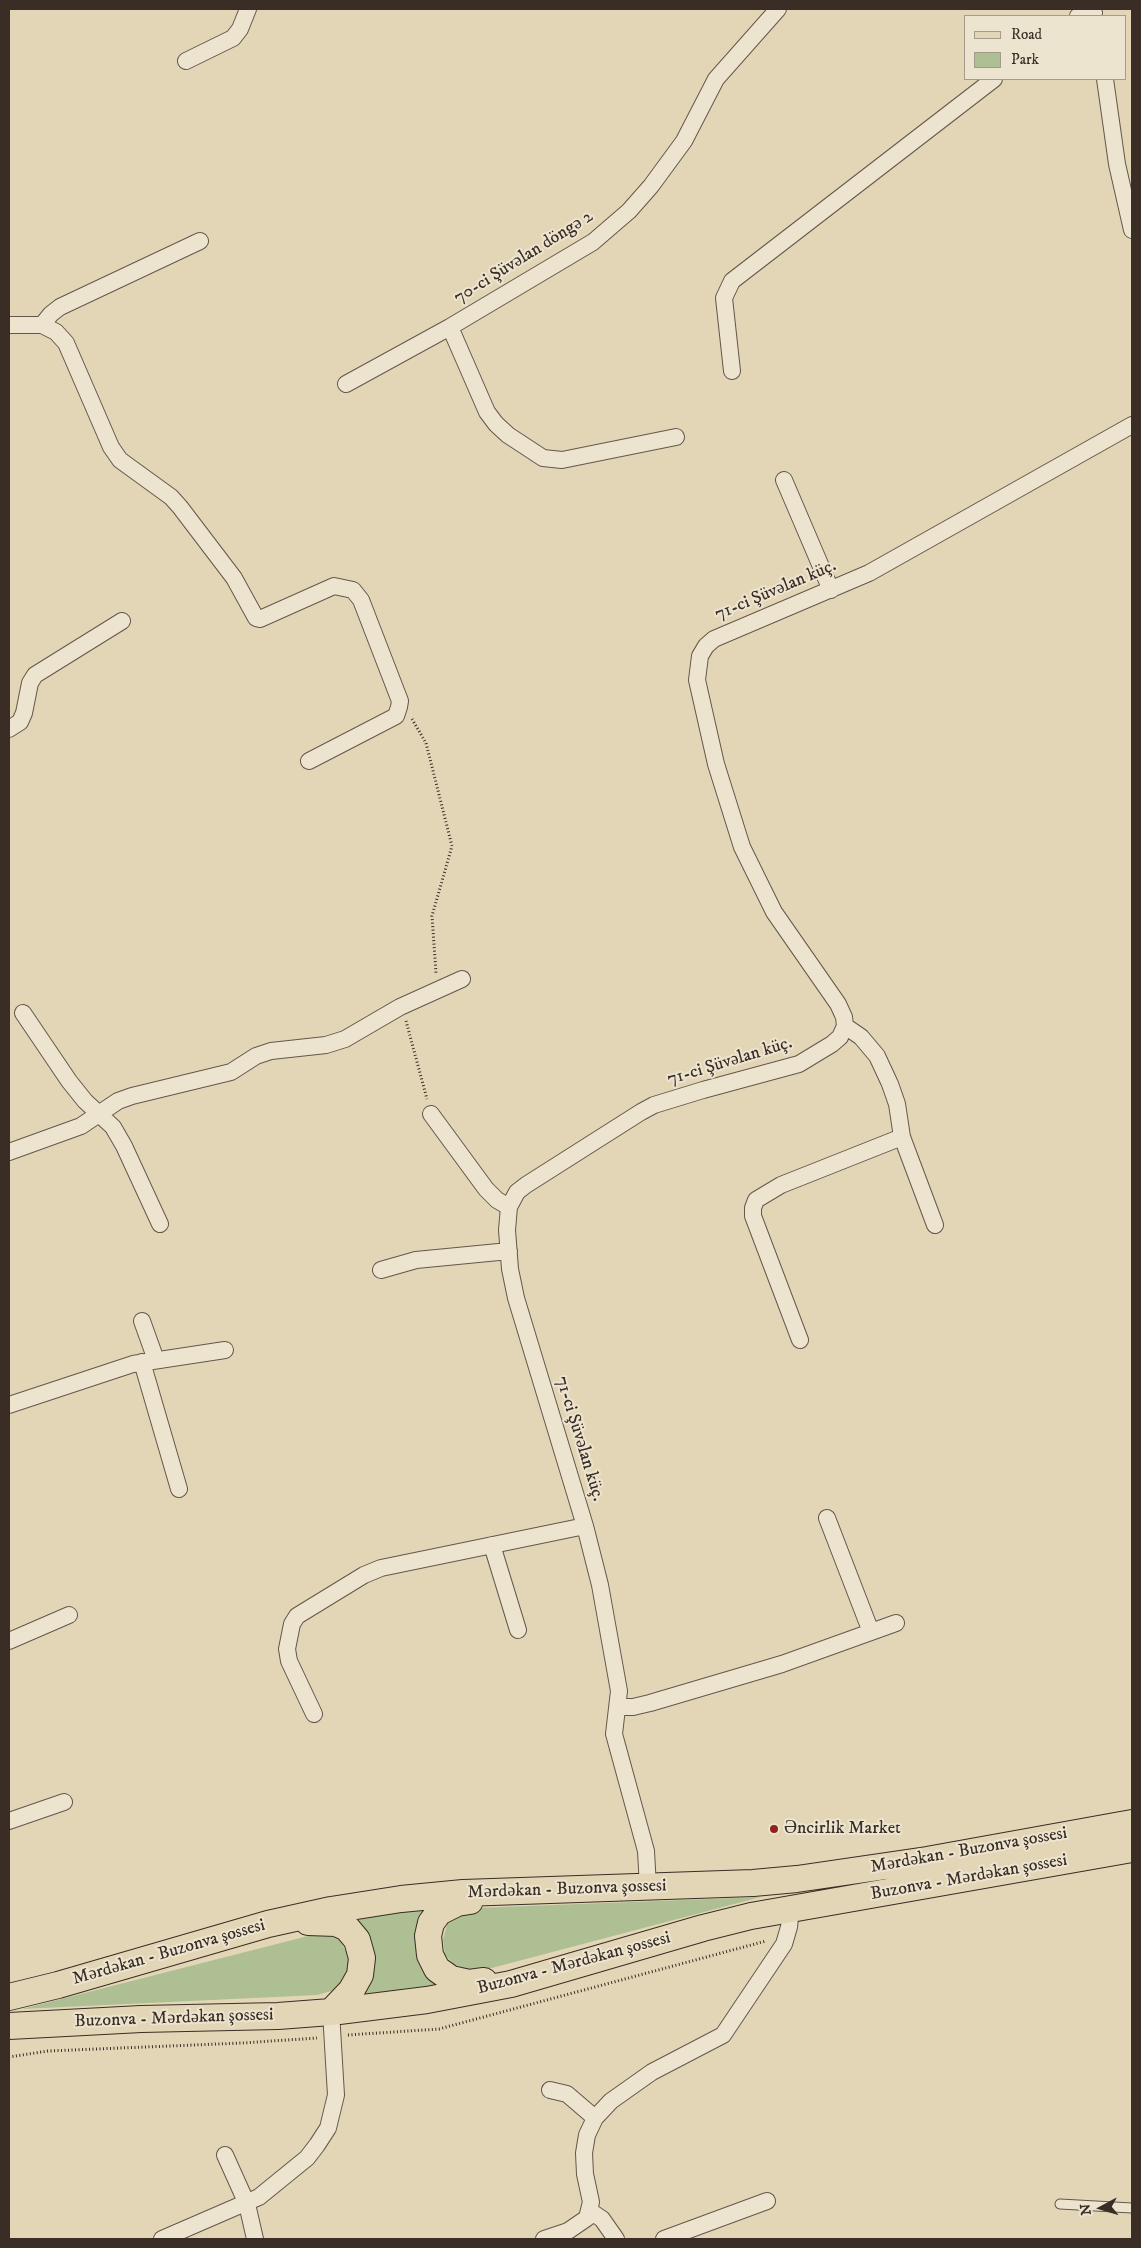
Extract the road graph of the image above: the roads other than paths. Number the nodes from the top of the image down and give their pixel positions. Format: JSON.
{"nodes":[{"id":1,"x":248,"y":9,"type":"edge"},
{"id":2,"x":778,"y":9,"type":"edge"},
{"id":3,"x":186,"y":60,"type":"dead end"},
{"id":4,"x":993,"y":80,"type":"edge"},
{"id":5,"x":1105,"y":80,"type":"edge"},
{"id":6,"x":1132,"y":230,"type":"edge"},
{"id":7,"x":200,"y":241,"type":"dead end"},
{"id":8,"x":9,"y":324,"type":"edge"},
{"id":9,"x":42,"y":325,"type":"junction"},
{"id":10,"x":450,"y":327,"type":"junction"},
{"id":11,"x":732,"y":371,"type":"dead end"},
{"id":12,"x":346,"y":384,"type":"dead end"},
{"id":13,"x":1132,"y":426,"type":"edge"},
{"id":14,"x":676,"y":437,"type":"dead end"},
{"id":15,"x":784,"y":480,"type":"dead end"},
{"id":16,"x":831,"y":590,"type":"junction"},
{"id":17,"x":122,"y":621,"type":"dead end"},
{"id":18,"x":9,"y":729,"type":"edge"},
{"id":19,"x":309,"y":761,"type":"dead end"},
{"id":20,"x":462,"y":979,"type":"dead end"},
{"id":21,"x":23,"y":1013,"type":"dead end"},
{"id":22,"x":845,"y":1026,"type":"junction"},
{"id":23,"x":431,"y":1114,"type":"road end"},
{"id":24,"x":100,"y":1115,"type":"junction"},
{"id":25,"x":902,"y":1137,"type":"junction"},
{"id":26,"x":9,"y":1152,"type":"edge"},
{"id":27,"x":509,"y":1206,"type":"junction"},
{"id":28,"x":160,"y":1224,"type":"dead end"},
{"id":29,"x":934,"y":1225,"type":"dead end"},
{"id":30,"x":509,"y":1251,"type":"junction"},
{"id":31,"x":381,"y":1270,"type":"dead end"},
{"id":32,"x":142,"y":1321,"type":"dead end"},
{"id":33,"x":800,"y":1340,"type":"dead end"},
{"id":34,"x":226,"y":1350,"type":"dead end"},
{"id":35,"x":149,"y":1361,"type":"junction"},
{"id":36,"x":9,"y":1405,"type":"edge"},
{"id":37,"x":179,"y":1489,"type":"dead end"},
{"id":38,"x":827,"y":1518,"type":"dead end"},
{"id":39,"x":585,"y":1526,"type":"junction"},
{"id":40,"x":492,"y":1545,"type":"junction"},
{"id":41,"x":69,"y":1615,"type":"dead end"},
{"id":42,"x":896,"y":1623,"type":"dead end"},
{"id":43,"x":518,"y":1630,"type":"dead end"},
{"id":44,"x":871,"y":1632,"type":"junction"},
{"id":45,"x":9,"y":1641,"type":"edge"},
{"id":46,"x":618,"y":1707,"type":"junction"},
{"id":47,"x":314,"y":1714,"type":"dead end"},
{"id":48,"x":64,"y":1802,"type":"dead end"},
{"id":49,"x":9,"y":1822,"type":"edge"},
{"id":50,"x":1132,"y":1823,"type":"edge"},
{"id":51,"x":1132,"y":1850,"type":"edge"},
{"id":52,"x":648,"y":1887,"type":"junction"},
{"id":53,"x":542,"y":1889,"type":"junction"},
{"id":54,"x":791,"y":1908,"type":"junction"},
{"id":55,"x":268,"y":1924,"type":"junction"},
{"id":56,"x":550,"y":1974,"type":"junction"},
{"id":57,"x":9,"y":1997,"type":"edge"},
{"id":58,"x":330,"y":2012,"type":"junction"},
{"id":59,"x":9,"y":2026,"type":"edge"},
{"id":60,"x":550,"y":2090,"type":"dead end"},
{"id":61,"x":595,"y":2118,"type":"junction"},
{"id":62,"x":225,"y":2156,"type":"dead end"},
{"id":63,"x":767,"y":2200,"type":"dead end"},
{"id":64,"x":247,"y":2204,"type":"junction"},
{"id":65,"x":1060,"y":2204,"type":"dead end"},
{"id":66,"x":1132,"y":2208,"type":"edge"},
{"id":67,"x":590,"y":2211,"type":"junction"},
{"id":68,"x":162,"y":2239,"type":"edge"},
{"id":69,"x":255,"y":2239,"type":"edge"},
{"id":70,"x":544,"y":2239,"type":"edge"},
{"id":71,"x":616,"y":2239,"type":"edge"},
{"id":72,"x":664,"y":2239,"type":"edge"}],
"edges":[{"from":1,"to":3,"type":"street"},
{"from":2,"to":10,"type":"street","name":"70-ci Şüvəlan döngə 2"},
{"from":4,"to":11,"type":"street"},
{"from":5,"to":6,"type":"street"},
{"from":7,"to":9,"type":"street"},
{"from":8,"to":9,"type":"street"},
{"from":9,"to":19,"type":"street"},
{"from":10,"to":12,"type":"street","name":"70-ci Şüvəlan döngə 2"},
{"from":10,"to":14,"type":"street"},
{"from":13,"to":16,"type":"street","name":"71-ci Şüvəlan küç."},
{"from":15,"to":16,"type":"street"},
{"from":16,"to":22,"type":"street","name":"71-ci Şüvəlan küç."},
{"from":17,"to":18,"type":"street"},
{"from":20,"to":24,"type":"street"},
{"from":21,"to":24,"type":"street"},
{"from":22,"to":25,"type":"street"},
{"from":22,"to":27,"type":"street","name":"71-ci Şüvəlan küç."},
{"from":23,"to":27,"type":"street"},
{"from":24,"to":26,"type":"street"},
{"from":24,"to":28,"type":"street"},
{"from":25,"to":29,"type":"street"},
{"from":25,"to":33,"type":"street"},
{"from":27,"to":30,"type":"street","name":"71-ci Şüvəlan küç."},
{"from":30,"to":31,"type":"street"},
{"from":30,"to":39,"type":"street","name":"71-ci Şüvəlan küç."},
{"from":32,"to":35,"type":"street"},
{"from":34,"to":35,"type":"street"},
{"from":35,"to":36,"type":"street"},
{"from":35,"to":37,"type":"street"},
{"from":38,"to":44,"type":"street"},
{"from":39,"to":40,"type":"street"},
{"from":39,"to":46,"type":"street","name":"71-ci Şüvəlan küç."},
{"from":40,"to":43,"type":"street"},
{"from":40,"to":47,"type":"street"},
{"from":41,"to":45,"type":"street"},
{"from":42,"to":44,"type":"street"},
{"from":44,"to":46,"type":"street"},
{"from":46,"to":52,"type":"street","name":"71-ci Şüvəlan küç."},
{"from":48,"to":49,"type":"street"},
{"from":50,"to":52,"type":"main road","name":"Mərdəkan - Buzonva şossesi"},
{"from":51,"to":54,"type":"main road","name":"Buzonva - Mərdəkan şossesi"},
{"from":52,"to":53,"type":"main road","name":"Mərdəkan - Buzonva şossesi"},
{"from":53,"to":55,"type":"main road","name":"Mərdəkan - Buzonva şossesi"},
{"from":53,"to":56,"type":"main road"},
{"from":54,"to":56,"type":"main road","name":"Buzonva - Mərdəkan şossesi"},
{"from":54,"to":61,"type":"street"},
{"from":55,"to":57,"type":"main road","name":"Mərdəkan - Buzonva şossesi"},
{"from":55,"to":58,"type":"main road"},
{"from":56,"to":58,"type":"main road","name":"Buzonva - Mərdəkan şossesi"},
{"from":58,"to":59,"type":"main road","name":"Buzonva - Mərdəkan şossesi"},
{"from":58,"to":64,"type":"street"},
{"from":60,"to":61,"type":"street"},
{"from":61,"to":67,"type":"street"},
{"from":62,"to":64,"type":"street"},
{"from":63,"to":72,"type":"street"},
{"from":64,"to":68,"type":"street"},
{"from":64,"to":69,"type":"street"},
{"from":65,"to":66,"type":"lane"},
{"from":67,"to":70,"type":"street"},
{"from":67,"to":71,"type":"street"}]}
